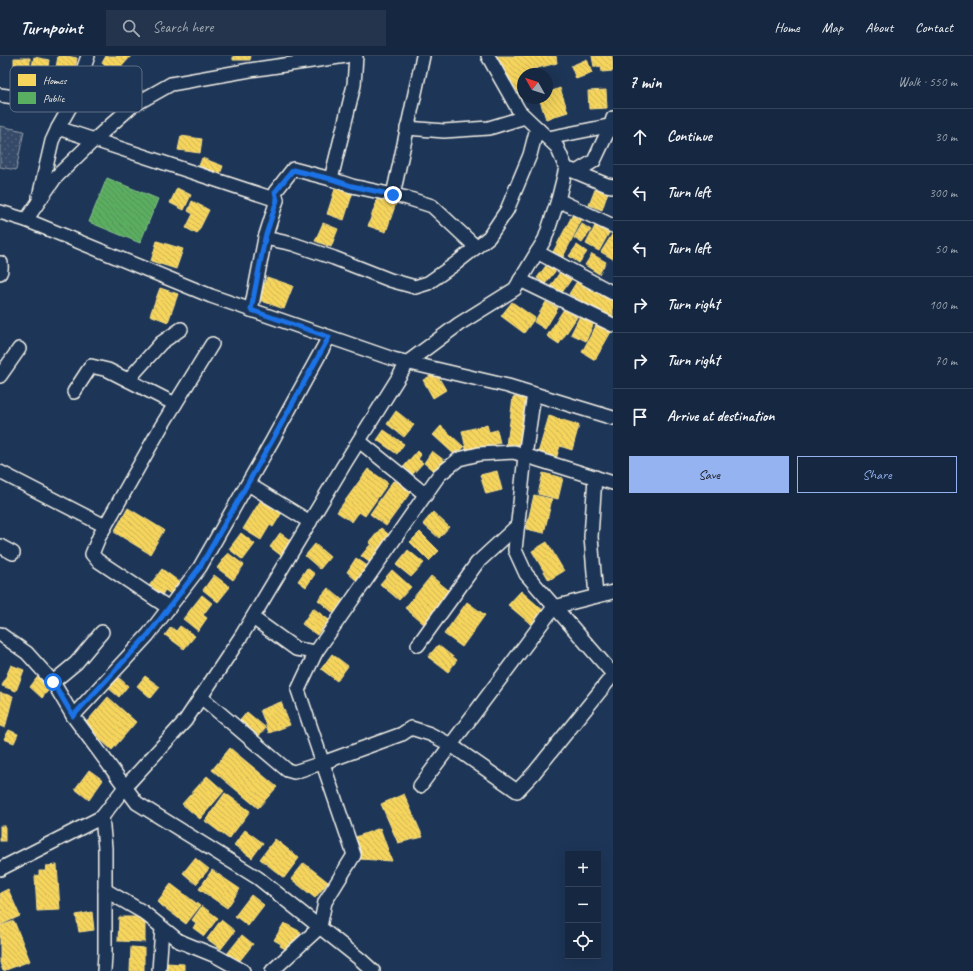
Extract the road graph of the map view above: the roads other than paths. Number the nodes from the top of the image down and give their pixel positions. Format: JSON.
{"nodes":[{"id":1,"x":88,"y":56,"type":"edge"},
{"id":2,"x":346,"y":56,"type":"edge"},
{"id":3,"x":356,"y":56,"type":"edge"},
{"id":4,"x":423,"y":56,"type":"edge"},
{"id":5,"x":488,"y":56,"type":"edge"},
{"id":6,"x":321,"y":58,"type":"edge"},
{"id":7,"x":85,"y":66,"type":"edge"},
{"id":8,"x":0,"y":95,"type":"edge"},
{"id":9,"x":10,"y":96,"type":"edge"},
{"id":10,"x":142,"y":100,"type":"edge"},
{"id":11,"x":67,"y":112,"type":"edge"},
{"id":12,"x":125,"y":112,"type":"edge"},
{"id":13,"x":525,"y":117,"type":"junction"},
{"id":14,"x":612,"y":123,"type":"edge"},
{"id":15,"x":58,"y":128,"type":"junction"},
{"id":16,"x":407,"y":128,"type":"junction"},
{"id":17,"x":537,"y":128,"type":"junction"},
{"id":18,"x":548,"y":138,"type":"junction"},
{"id":19,"x":94,"y":140,"type":"junction"},
{"id":20,"x":571,"y":170,"type":"junction"},
{"id":21,"x":331,"y":179,"type":"junction"},
{"id":22,"x":613,"y":186,"type":"edge"},
{"id":23,"x":393,"y":195,"type":"junction"},
{"id":24,"x":277,"y":200,"type":"junction"},
{"id":25,"x":558,"y":200,"type":"junction"},
{"id":26,"x":37,"y":204,"type":"junction"},
{"id":27,"x":0,"y":212,"type":"edge"},
{"id":28,"x":26,"y":220,"type":"junction"},
{"id":29,"x":613,"y":226,"type":"edge"},
{"id":30,"x":265,"y":238,"type":"junction"},
{"id":31,"x":476,"y":247,"type":"junction"},
{"id":32,"x":537,"y":252,"type":"junction"},
{"id":33,"x":0,"y":263,"type":"edge"},
{"id":34,"x":0,"y":273,"type":"edge"},
{"id":35,"x":520,"y":280,"type":"junction"},
{"id":36,"x":613,"y":293,"type":"edge"},
{"id":37,"x":251,"y":310,"type":"junction"},
{"id":38,"x":613,"y":325,"type":"edge"},
{"id":39,"x":181,"y":329,"type":"dead end"},
{"id":40,"x":329,"y":337,"type":"junction"},
{"id":41,"x":212,"y":344,"type":"dead end"},
{"id":42,"x":19,"y":349,"type":"dead end"},
{"id":43,"x":408,"y":362,"type":"junction"},
{"id":44,"x":0,"y":376,"type":"edge"},
{"id":45,"x":128,"y":380,"type":"junction"},
{"id":46,"x":74,"y":392,"type":"dead end"},
{"id":47,"x":534,"y":394,"type":"junction"},
{"id":48,"x":175,"y":404,"type":"junction"},
{"id":49,"x":613,"y":418,"type":"edge"},
{"id":50,"x":359,"y":441,"type":"junction"},
{"id":51,"x":525,"y":456,"type":"junction"},
{"id":52,"x":0,"y":472,"type":"edge"},
{"id":53,"x":595,"y":477,"type":"junction"},
{"id":54,"x":613,"y":483,"type":"edge"},
{"id":55,"x":248,"y":484,"type":"junction"},
{"id":56,"x":426,"y":495,"type":"junction"},
{"id":57,"x":310,"y":522,"type":"junction"},
{"id":58,"x":518,"y":525,"type":"junction"},
{"id":59,"x":105,"y":526,"type":"junction"},
{"id":60,"x":0,"y":546,"type":"edge"},
{"id":61,"x":13,"y":553,"type":"dead end"},
{"id":62,"x":613,"y":592,"type":"edge"},
{"id":63,"x":596,"y":596,"type":"junction"},
{"id":64,"x":554,"y":607,"type":"junction"},
{"id":65,"x":169,"y":608,"type":"junction"},
{"id":66,"x":253,"y":618,"type":"junction"},
{"id":67,"x":102,"y":632,"type":"dead end"},
{"id":68,"x":0,"y":634,"type":"edge"},
{"id":69,"x":418,"y":645,"type":"dead end"},
{"id":70,"x":316,"y":652,"type":"junction"},
{"id":71,"x":613,"y":675,"type":"edge"},
{"id":72,"x":53,"y":682,"type":"junction"},
{"id":73,"x":201,"y":698,"type":"junction"},
{"id":74,"x":73,"y":716,"type":"junction"},
{"id":75,"x":451,"y":745,"type":"junction"},
{"id":76,"x":322,"y":763,"type":"junction"},
{"id":77,"x":420,"y":786,"type":"dead end"},
{"id":78,"x":125,"y":787,"type":"junction"},
{"id":79,"x":102,"y":817,"type":"junction"},
{"id":80,"x":0,"y":869,"type":"edge"},
{"id":81,"x":105,"y":890,"type":"junction"},
{"id":82,"x":319,"y":927,"type":"junction"},
{"id":83,"x":162,"y":928,"type":"junction"},
{"id":84,"x":104,"y":971,"type":"edge"},
{"id":85,"x":160,"y":971,"type":"edge"},
{"id":86,"x":242,"y":971,"type":"edge"},
{"id":87,"x":272,"y":971,"type":"edge"},
{"id":88,"x":373,"y":971,"type":"edge"}],
"edges":[{"from":1,"to":7,"type":"street"},
{"from":2,"to":6,"type":"street"},
{"from":3,"to":21,"type":"street"},
{"from":4,"to":16,"type":"street"},
{"from":5,"to":13,"type":"street"},
{"from":6,"to":10,"type":"street"},
{"from":8,"to":9,"type":"street"},
{"from":11,"to":15,"type":"street"},
{"from":12,"to":19,"type":"street"},
{"from":13,"to":16,"type":"street"},
{"from":13,"to":17,"type":"street"},
{"from":14,"to":18,"type":"street"},
{"from":14,"to":20,"type":"street"},
{"from":15,"to":19,"type":"street"},
{"from":15,"to":26,"type":"street"},
{"from":16,"to":23,"type":"street"},
{"from":17,"to":18,"type":"street"},
{"from":17,"to":31,"type":"street"},
{"from":18,"to":20,"type":"street"},
{"from":19,"to":24,"type":"street"},
{"from":19,"to":26,"type":"street"},
{"from":20,"to":22,"type":"street"},
{"from":20,"to":25,"type":"street"},
{"from":21,"to":23,"type":"street"},
{"from":21,"to":24,"type":"street"},
{"from":23,"to":31,"type":"street"},
{"from":24,"to":30,"type":"street"},
{"from":25,"to":29,"type":"street"},
{"from":25,"to":32,"type":"street"},
{"from":26,"to":28,"type":"street"},
{"from":27,"to":28,"type":"street"},
{"from":28,"to":37,"type":"street"},
{"from":30,"to":31,"type":"street"},
{"from":30,"to":37,"type":"street"},
{"from":32,"to":35,"type":"street"},
{"from":32,"to":36,"type":"street"},
{"from":33,"to":34,"type":"street"},
{"from":35,"to":38,"type":"street"},
{"from":35,"to":43,"type":"street"},
{"from":37,"to":40,"type":"street"},
{"from":39,"to":45,"type":"street"},
{"from":40,"to":43,"type":"street"},
{"from":40,"to":55,"type":"street"},
{"from":41,"to":48,"type":"street"},
{"from":42,"to":44,"type":"street"},
{"from":43,"to":47,"type":"street"},
{"from":43,"to":50,"type":"street"},
{"from":45,"to":46,"type":"street"},
{"from":45,"to":48,"type":"street"},
{"from":47,"to":49,"type":"street"},
{"from":47,"to":51,"type":"street"},
{"from":48,"to":59,"type":"street"},
{"from":50,"to":56,"type":"street"},
{"from":50,"to":57,"type":"street"},
{"from":51,"to":53,"type":"street"},
{"from":51,"to":56,"type":"street"},
{"from":51,"to":58,"type":"street"},
{"from":52,"to":59,"type":"street"},
{"from":53,"to":54,"type":"street"},
{"from":53,"to":63,"type":"street"},
{"from":55,"to":57,"type":"street"},
{"from":55,"to":65,"type":"street"},
{"from":56,"to":70,"type":"street"},
{"from":57,"to":66,"type":"street"},
{"from":58,"to":64,"type":"street"},
{"from":58,"to":69,"type":"street"},
{"from":59,"to":65,"type":"street"},
{"from":60,"to":61,"type":"street"},
{"from":62,"to":63,"type":"street"},
{"from":63,"to":64,"type":"street"},
{"from":64,"to":71,"type":"street"},
{"from":64,"to":75,"type":"street"},
{"from":65,"to":74,"type":"street"},
{"from":66,"to":70,"type":"street"},
{"from":66,"to":73,"type":"street"},
{"from":67,"to":72,"type":"street"},
{"from":68,"to":72,"type":"street"},
{"from":70,"to":76,"type":"street"},
{"from":71,"to":75,"type":"street"},
{"from":72,"to":74,"type":"street"},
{"from":73,"to":76,"type":"street"},
{"from":73,"to":78,"type":"street"},
{"from":74,"to":78,"type":"street"},
{"from":75,"to":76,"type":"street"},
{"from":75,"to":77,"type":"street"},
{"from":76,"to":82,"type":"street"},
{"from":78,"to":79,"type":"street"},
{"from":78,"to":82,"type":"street"},
{"from":79,"to":80,"type":"street"},
{"from":79,"to":81,"type":"street"},
{"from":81,"to":83,"type":"street"},
{"from":81,"to":84,"type":"street"},
{"from":82,"to":87,"type":"street"},
{"from":82,"to":88,"type":"street"},
{"from":83,"to":85,"type":"street"},
{"from":83,"to":86,"type":"street"}]}
